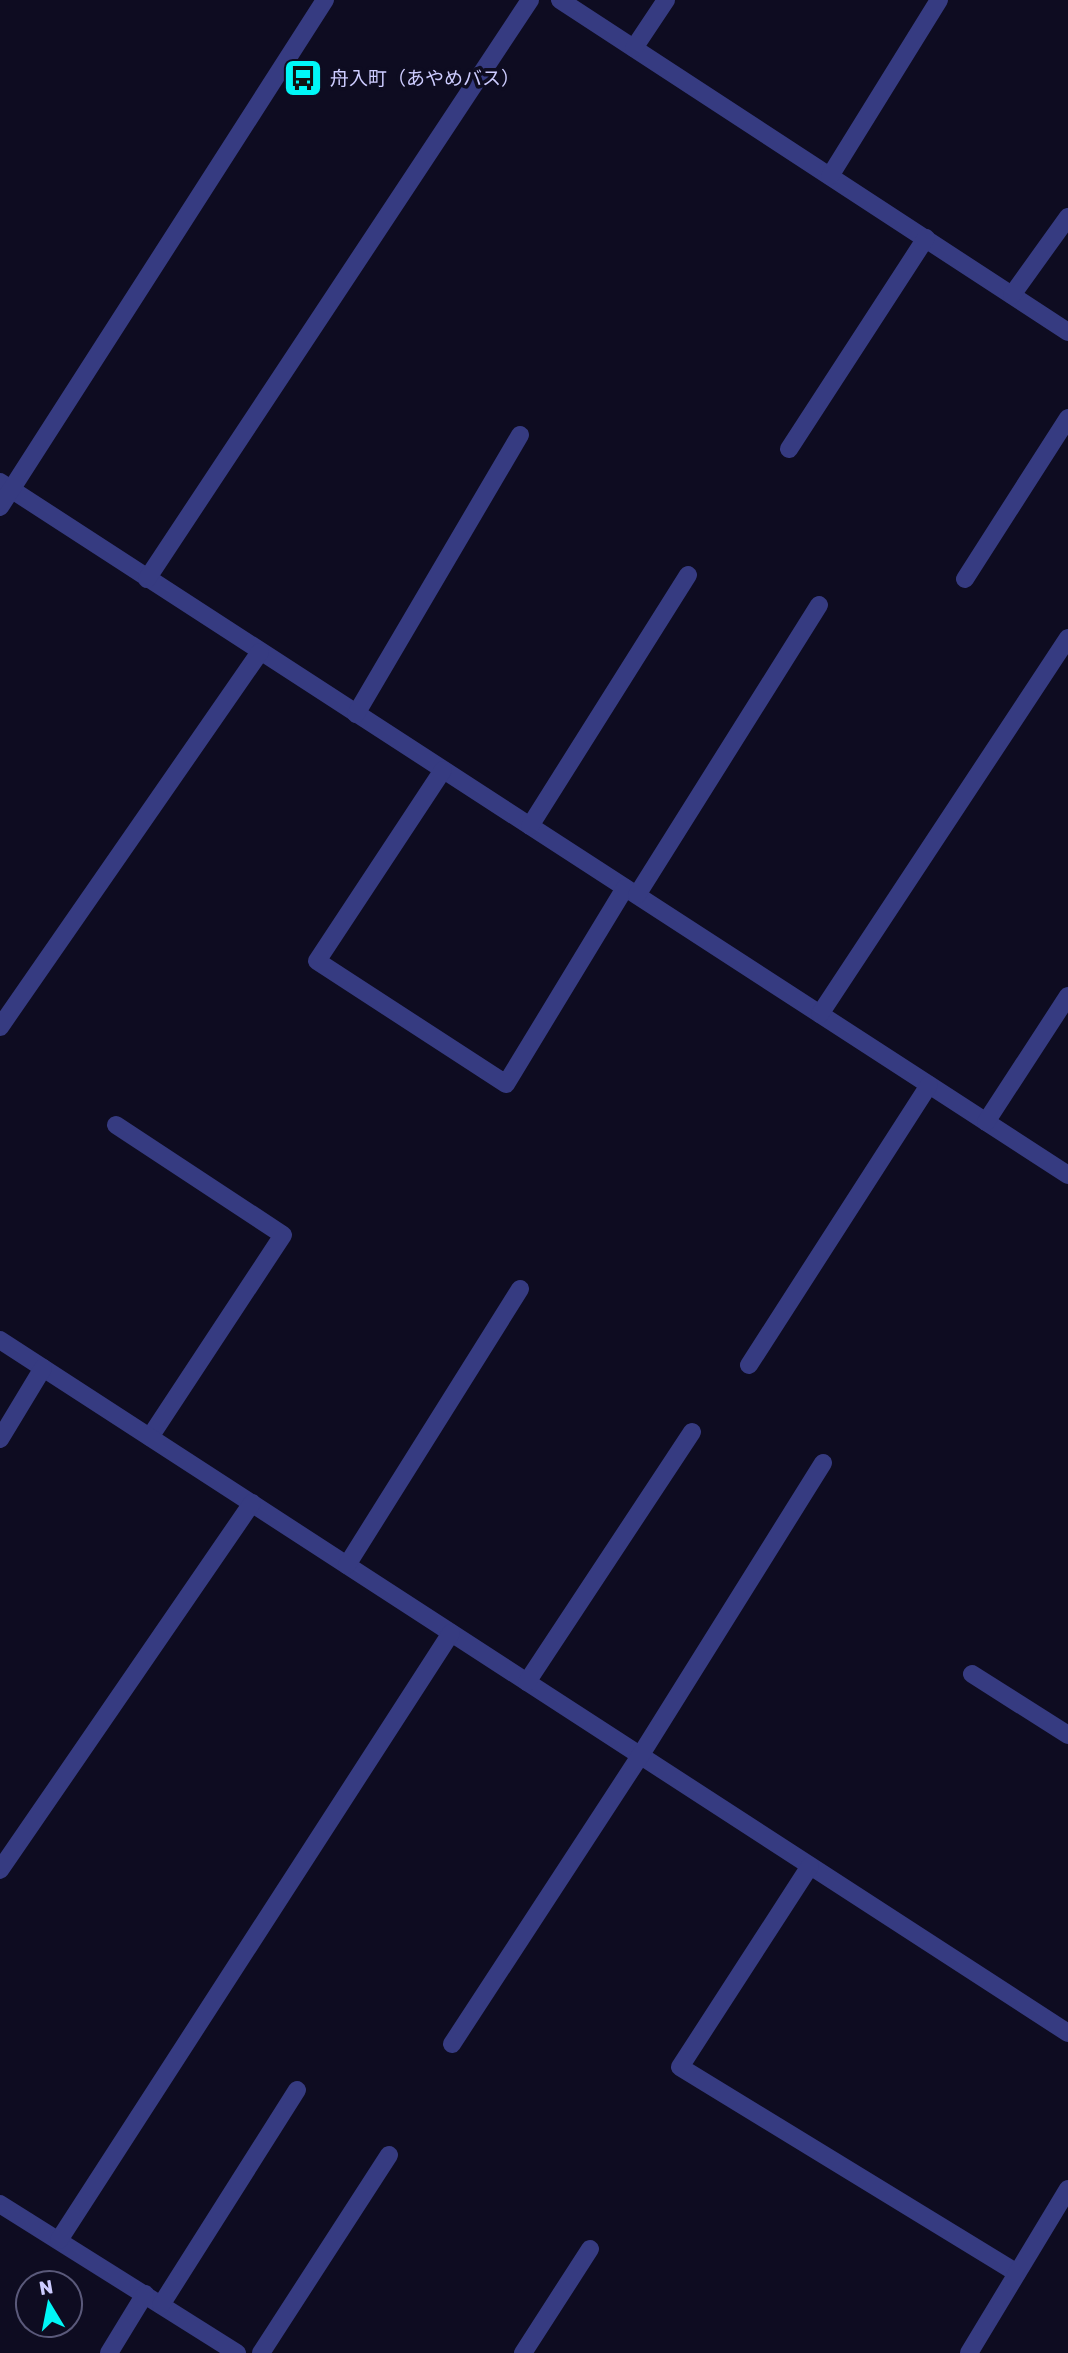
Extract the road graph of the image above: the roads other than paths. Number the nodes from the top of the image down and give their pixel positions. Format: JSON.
{"nodes":[{"id":1,"x":325,"y":0,"type":"edge"},
{"id":2,"x":530,"y":0,"type":"edge"},
{"id":3,"x":560,"y":0,"type":"edge"},
{"id":4,"x":666,"y":0,"type":"edge"},
{"id":5,"x":939,"y":0,"type":"edge"},
{"id":6,"x":634,"y":48,"type":"junction"},
{"id":7,"x":830,"y":176,"type":"junction"},
{"id":8,"x":1068,"y":217,"type":"edge"},
{"id":9,"x":926,"y":238,"type":"junction"},
{"id":10,"x":1012,"y":295,"type":"junction"},
{"id":11,"x":1068,"y":332,"type":"edge"},
{"id":12,"x":1068,"y":418,"type":"edge"},
{"id":13,"x":520,"y":435,"type":"dead end"},
{"id":14,"x":789,"y":449,"type":"dead end"},
{"id":15,"x":6,"y":486,"type":"edge"},
{"id":16,"x":0,"y":507,"type":"edge"},
{"id":17,"x":688,"y":575,"type":"dead end"},
{"id":18,"x":146,"y":579,"type":"junction"},
{"id":19,"x":965,"y":579,"type":"dead end"},
{"id":20,"x":819,"y":605,"type":"dead end"},
{"id":21,"x":1068,"y":638,"type":"edge"},
{"id":22,"x":260,"y":652,"type":"junction"},
{"id":23,"x":356,"y":714,"type":"junction"},
{"id":24,"x":443,"y":771,"type":"junction"},
{"id":25,"x":530,"y":826,"type":"junction"},
{"id":26,"x":631,"y":892,"type":"junction"},
{"id":27,"x":1068,"y":996,"type":"edge"},
{"id":28,"x":820,"y":1014,"type":"junction"},
{"id":29,"x":0,"y":1027,"type":"edge"},
{"id":30,"x":929,"y":1085,"type":"junction"},
{"id":31,"x":986,"y":1122,"type":"junction"},
{"id":32,"x":116,"y":1125,"type":"dead end"},
{"id":33,"x":1068,"y":1175,"type":"edge"},
{"id":34,"x":520,"y":1289,"type":"dead end"},
{"id":35,"x":0,"y":1340,"type":"edge"},
{"id":36,"x":749,"y":1365,"type":"dead end"},
{"id":37,"x":43,"y":1368,"type":"junction"},
{"id":38,"x":692,"y":1432,"type":"dead end"},
{"id":39,"x":150,"y":1437,"type":"junction"},
{"id":40,"x":0,"y":1439,"type":"edge"},
{"id":41,"x":823,"y":1463,"type":"dead end"},
{"id":42,"x":252,"y":1503,"type":"junction"},
{"id":43,"x":347,"y":1565,"type":"junction"},
{"id":44,"x":451,"y":1633,"type":"junction"},
{"id":45,"x":972,"y":1674,"type":"dead end"},
{"id":46,"x":527,"y":1682,"type":"junction"},
{"id":47,"x":1068,"y":1735,"type":"edge"},
{"id":48,"x":640,"y":1756,"type":"junction"},
{"id":49,"x":810,"y":1866,"type":"junction"},
{"id":50,"x":0,"y":1870,"type":"edge"},
{"id":51,"x":1068,"y":2033,"type":"edge"},
{"id":52,"x":452,"y":2043,"type":"dead end"},
{"id":53,"x":297,"y":2090,"type":"dead end"},
{"id":54,"x":389,"y":2155,"type":"dead end"},
{"id":55,"x":1068,"y":2189,"type":"edge"},
{"id":56,"x":0,"y":2204,"type":"edge"},
{"id":57,"x":59,"y":2240,"type":"junction"},
{"id":58,"x":590,"y":2249,"type":"dead end"},
{"id":59,"x":1017,"y":2273,"type":"junction"},
{"id":60,"x":145,"y":2294,"type":"junction"},
{"id":61,"x":162,"y":2305,"type":"junction"},
{"id":62,"x":109,"y":2353,"type":"edge"},
{"id":63,"x":237,"y":2353,"type":"edge"},
{"id":64,"x":261,"y":2353,"type":"edge"},
{"id":65,"x":523,"y":2353,"type":"edge"},
{"id":66,"x":969,"y":2353,"type":"edge"}],
"edges":[{"from":1,"to":15,"type":"street"},
{"from":2,"to":18,"type":"street"},
{"from":3,"to":6,"type":"street"},
{"from":4,"to":6,"type":"street"},
{"from":5,"to":7,"type":"street"},
{"from":6,"to":7,"type":"street"},
{"from":7,"to":9,"type":"street"},
{"from":8,"to":10,"type":"street"},
{"from":9,"to":10,"type":"street"},
{"from":9,"to":14,"type":"street"},
{"from":10,"to":11,"type":"street"},
{"from":12,"to":19,"type":"street"},
{"from":13,"to":23,"type":"street"},
{"from":15,"to":16,"type":"street"},
{"from":15,"to":18,"type":"street"},
{"from":17,"to":25,"type":"street"},
{"from":18,"to":22,"type":"street"},
{"from":20,"to":26,"type":"street"},
{"from":21,"to":28,"type":"street"},
{"from":22,"to":23,"type":"street"},
{"from":22,"to":29,"type":"street"},
{"from":23,"to":24,"type":"street"},
{"from":24,"to":25,"type":"street"},
{"from":24,"to":26,"type":"street"},
{"from":25,"to":26,"type":"street"},
{"from":26,"to":28,"type":"street"},
{"from":27,"to":31,"type":"street"},
{"from":28,"to":30,"type":"street"},
{"from":30,"to":31,"type":"street"},
{"from":30,"to":36,"type":"street"},
{"from":31,"to":33,"type":"street"},
{"from":32,"to":39,"type":"street"},
{"from":34,"to":43,"type":"street"},
{"from":35,"to":37,"type":"street"},
{"from":37,"to":39,"type":"street"},
{"from":37,"to":40,"type":"street"},
{"from":38,"to":46,"type":"street"},
{"from":39,"to":42,"type":"street"},
{"from":41,"to":48,"type":"street"},
{"from":42,"to":43,"type":"street"},
{"from":42,"to":50,"type":"street"},
{"from":43,"to":44,"type":"street"},
{"from":44,"to":46,"type":"street"},
{"from":44,"to":57,"type":"street"},
{"from":45,"to":47,"type":"street"},
{"from":46,"to":48,"type":"street"},
{"from":48,"to":49,"type":"street"},
{"from":48,"to":52,"type":"street"},
{"from":49,"to":51,"type":"street"},
{"from":49,"to":59,"type":"street"},
{"from":53,"to":61,"type":"street"},
{"from":54,"to":64,"type":"street"},
{"from":55,"to":59,"type":"street"},
{"from":56,"to":57,"type":"street"},
{"from":57,"to":60,"type":"street"},
{"from":58,"to":65,"type":"street"},
{"from":59,"to":66,"type":"street"},
{"from":60,"to":61,"type":"street"},
{"from":60,"to":62,"type":"street"},
{"from":61,"to":63,"type":"street"}]}
